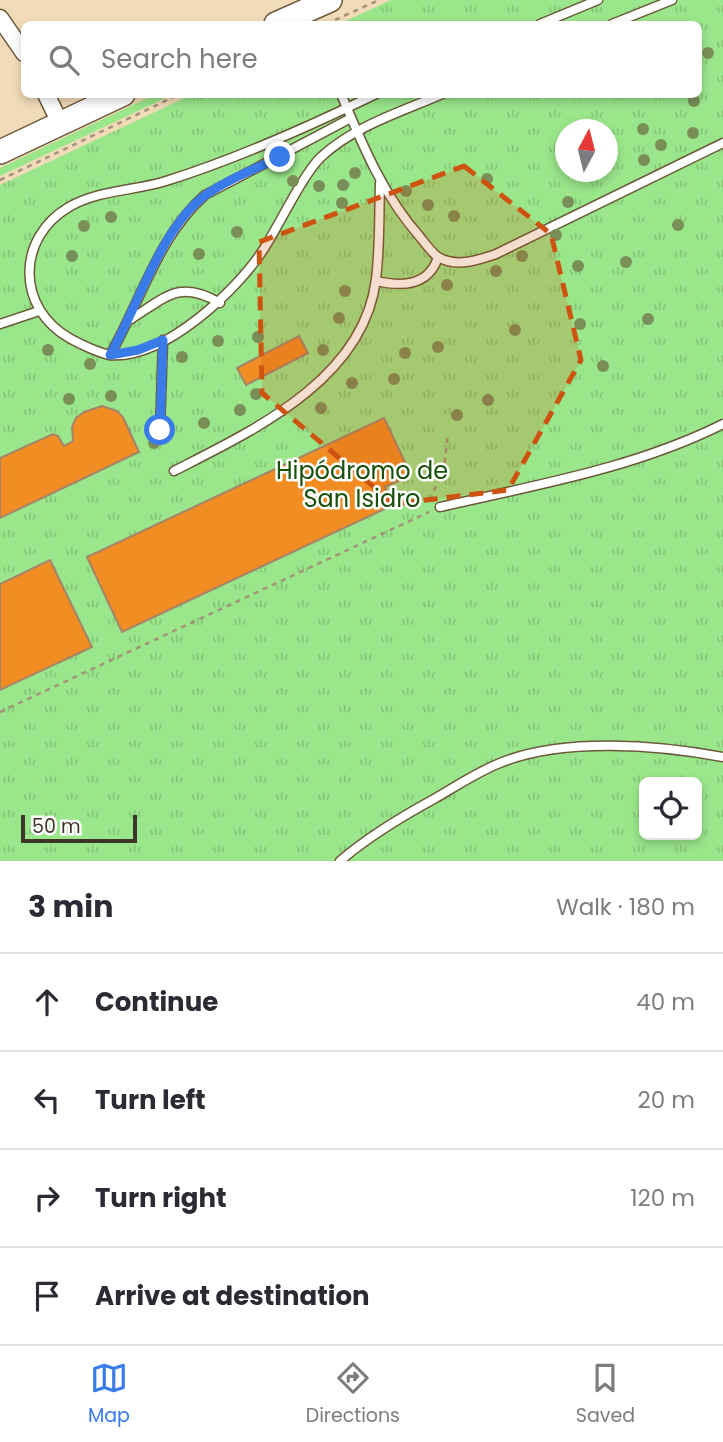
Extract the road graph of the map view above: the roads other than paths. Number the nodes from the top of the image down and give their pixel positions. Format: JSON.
{"nodes":[{"id":1,"x":330,"y":0,"type":"edge"},
{"id":2,"x":598,"y":0,"type":"edge"},
{"id":3,"x":672,"y":0,"type":"edge"},
{"id":4,"x":305,"y":9,"type":"edge"},
{"id":5,"x":0,"y":18,"type":"edge"},
{"id":6,"x":282,"y":21,"type":"edge"},
{"id":7,"x":547,"y":21,"type":"edge"},
{"id":8,"x":620,"y":21,"type":"edge"},
{"id":9,"x":21,"y":49,"type":"edge"},
{"id":10,"x":48,"y":98,"type":"edge"},
{"id":11,"x":115,"y":98,"type":"edge"},
{"id":12,"x":343,"y":98,"type":"edge"},
{"id":13,"x":368,"y":98,"type":"edge"},
{"id":14,"x":433,"y":98,"type":"edge"},
{"id":15,"x":347,"y":108,"type":"junction"},
{"id":16,"x":351,"y":118,"type":"junction"},
{"id":17,"x":60,"y":124,"type":"junction"},
{"id":18,"x":357,"y":131,"type":"junction"},
{"id":19,"x":723,"y":143,"type":"edge"},
{"id":20,"x":0,"y":152,"type":"edge"},
{"id":21,"x":380,"y":183,"type":"junction"},
{"id":22,"x":438,"y":257,"type":"junction"},
{"id":23,"x":376,"y":281,"type":"junction"},
{"id":24,"x":220,"y":303,"type":"junction"},
{"id":25,"x":38,"y":311,"type":"junction"},
{"id":26,"x":131,"y":319,"type":"junction"},
{"id":27,"x":0,"y":324,"type":"edge"},
{"id":28,"x":163,"y":340,"type":"junction"},
{"id":29,"x":110,"y":355,"type":"junction"},
{"id":30,"x":723,"y":424,"type":"edge"},
{"id":31,"x":160,"y":430,"type":"dead end"},
{"id":32,"x":174,"y":471,"type":"dead end"},
{"id":33,"x":440,"y":507,"type":"dead end"},
{"id":34,"x":723,"y":757,"type":"edge"},
{"id":35,"x":340,"y":861,"type":"edge"}],
"edges":[{"from":1,"to":4,"type":"main road"},
{"from":2,"to":7,"type":"lane"},
{"from":3,"to":8,"type":"lane"},
{"from":4,"to":6,"type":"main road"},
{"from":5,"to":9,"type":"street"},
{"from":10,"to":17,"type":"street"},
{"from":11,"to":17,"type":"main road"},
{"from":12,"to":15,"type":"lane"},
{"from":13,"to":15,"type":"lane"},
{"from":14,"to":18,"type":"lane"},
{"from":15,"to":16,"type":"lane"},
{"from":15,"to":25,"type":"lane"},
{"from":16,"to":18,"type":"lane"},
{"from":16,"to":26,"type":"lane"},
{"from":17,"to":20,"type":"main road"},
{"from":18,"to":21,"type":"lane"},
{"from":18,"to":24,"type":"lane"},
{"from":19,"to":22,"type":"lane"},
{"from":21,"to":22,"type":"lane"},
{"from":21,"to":23,"type":"lane"},
{"from":22,"to":23,"type":"lane"},
{"from":23,"to":32,"type":"lane"},
{"from":24,"to":26,"type":"lane"},
{"from":24,"to":28,"type":"lane"},
{"from":25,"to":27,"type":"lane"},
{"from":25,"to":29,"type":"lane"},
{"from":26,"to":29,"type":"lane"},
{"from":28,"to":29,"type":"lane"},
{"from":28,"to":31,"type":"lane"},
{"from":30,"to":33,"type":"lane"},
{"from":34,"to":35,"type":"lane"}]}
